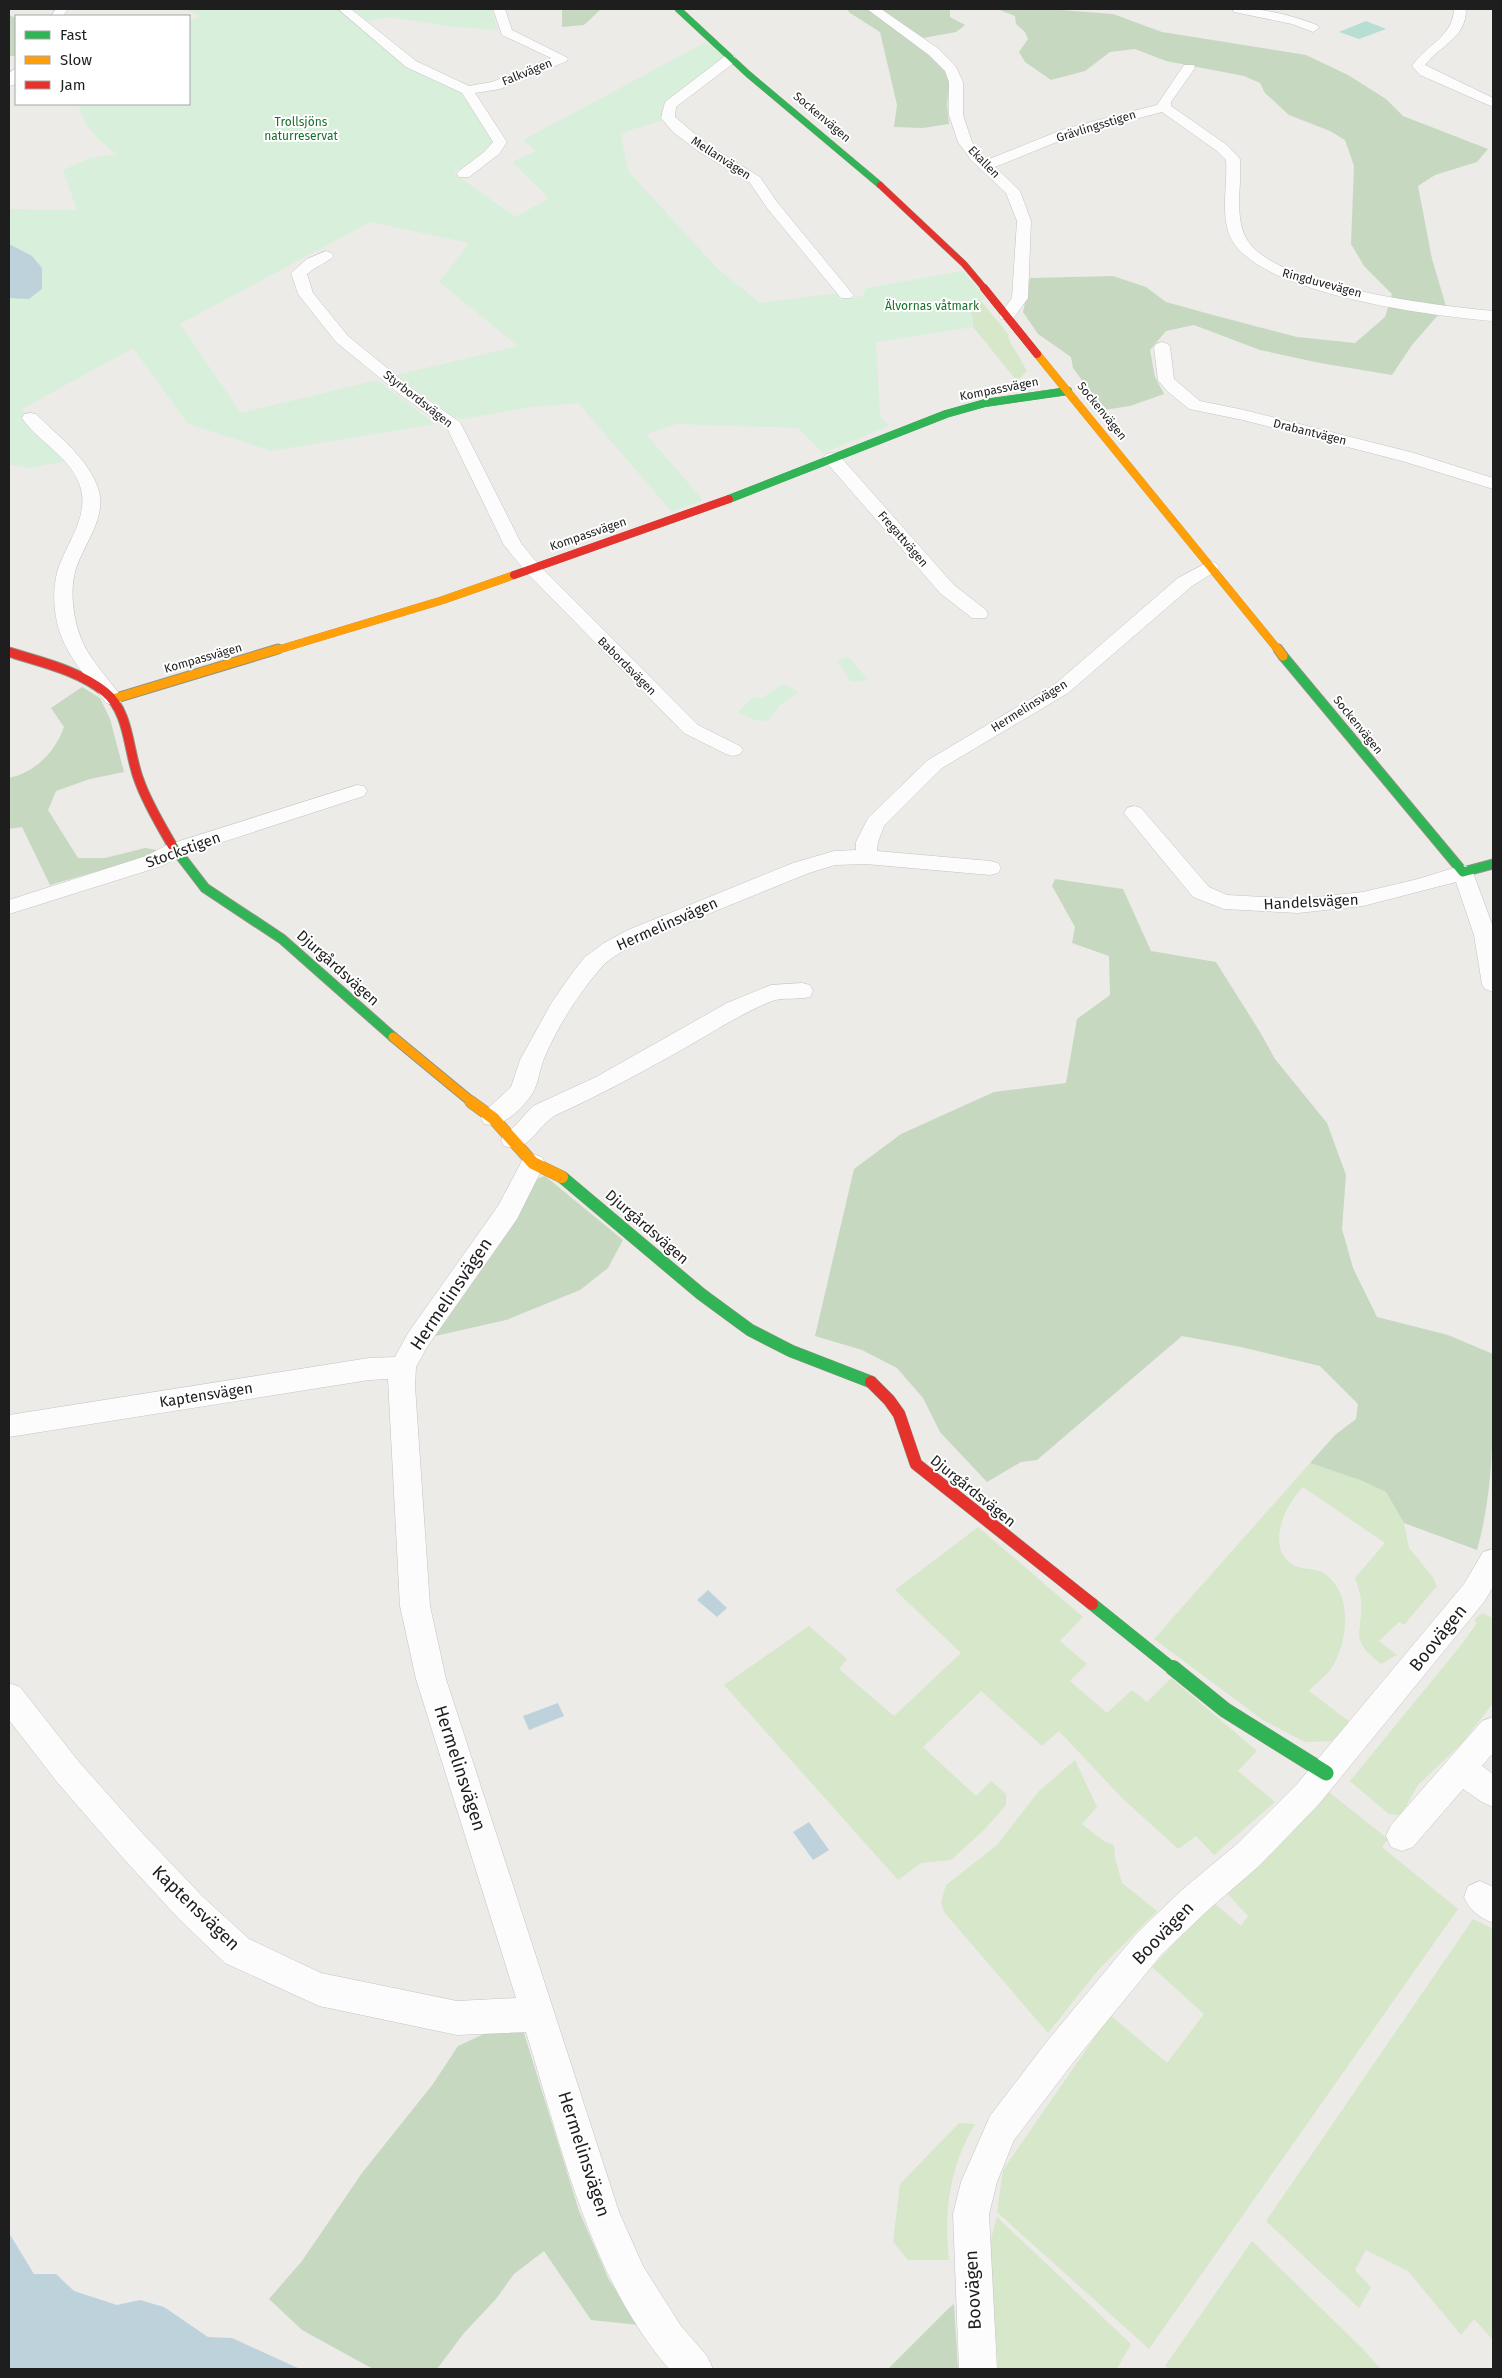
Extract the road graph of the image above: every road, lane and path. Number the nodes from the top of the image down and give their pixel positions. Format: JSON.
{"nodes":[{"id":1,"x":344,"y":9,"type":"edge"},
{"id":2,"x":499,"y":9,"type":"edge"},
{"id":3,"x":678,"y":9,"type":"edge"},
{"id":4,"x":873,"y":9,"type":"edge"},
{"id":5,"x":1238,"y":9,"type":"edge"},
{"id":6,"x":1460,"y":9,"type":"edge"},
{"id":7,"x":1313,"y":28,"type":"dead end"},
{"id":8,"x":730,"y":59,"type":"junction"},
{"id":9,"x":1189,"y":68,"type":"dead end"},
{"id":10,"x":467,"y":90,"type":"junction"},
{"id":11,"x":1493,"y":103,"type":"edge"},
{"id":12,"x":1164,"y":107,"type":"junction"},
{"id":13,"x":986,"y":166,"type":"junction"},
{"id":14,"x":464,"y":174,"type":"dead end"},
{"id":15,"x":326,"y":256,"type":"dead end"},
{"id":16,"x":846,"y":295,"type":"dead end"},
{"id":17,"x":1007,"y":316,"type":"junction"},
{"id":18,"x":1493,"y":316,"type":"edge"},
{"id":19,"x":1162,"y":347,"type":"dead end"},
{"id":20,"x":1068,"y":391,"type":"junction"},
{"id":21,"x":30,"y":418,"type":"dead end"},
{"id":22,"x":832,"y":458,"type":"junction"},
{"id":23,"x":1492,"y":482,"type":"edge"},
{"id":24,"x":1210,"y":567,"type":"junction"},
{"id":25,"x":532,"y":568,"type":"junction"},
{"id":26,"x":978,"y":614,"type":"dead end"},
{"id":27,"x":9,"y":652,"type":"edge"},
{"id":28,"x":114,"y":698,"type":"junction"},
{"id":29,"x":733,"y":750,"type":"dead end"},
{"id":30,"x":357,"y":791,"type":"dead end"},
{"id":31,"x":1134,"y":813,"type":"dead end"},
{"id":32,"x":175,"y":850,"type":"junction"},
{"id":33,"x":866,"y":856,"type":"junction"},
{"id":34,"x":1493,"y":864,"type":"edge"},
{"id":35,"x":990,"y":868,"type":"dead end"},
{"id":36,"x":1463,"y":872,"type":"junction"},
{"id":37,"x":9,"y":907,"type":"edge"},
{"id":38,"x":1493,"y":984,"type":"edge"},
{"id":39,"x":802,"y":991,"type":"dead end"},
{"id":40,"x":493,"y":1118,"type":"junction"},
{"id":41,"x":513,"y":1140,"type":"junction"},
{"id":42,"x":533,"y":1163,"type":"junction"},
{"id":43,"x":403,"y":1367,"type":"junction"},
{"id":44,"x":9,"y":1426,"type":"edge"},
{"id":45,"x":1493,"y":1561,"type":"edge"},
{"id":46,"x":9,"y":1697,"type":"edge"},
{"id":47,"x":1493,"y":1731,"type":"edge"},
{"id":48,"x":1462,"y":1769,"type":"junction"},
{"id":49,"x":1326,"y":1772,"type":"junction"},
{"id":50,"x":1493,"y":1792,"type":"edge"},
{"id":51,"x":1402,"y":1836,"type":"dead end"},
{"id":52,"x":538,"y":2014,"type":"junction"},
{"id":53,"x":694,"y":2369,"type":"edge"},
{"id":54,"x":978,"y":2369,"type":"edge"}],
"edges":[{"from":1,"to":10,"type":"street"},
{"from":2,"to":10,"type":"street","name":"Falkvägen"},
{"from":3,"to":8,"type":"street","name":"Sockenvägen"},
{"from":4,"to":13,"type":"street","name":"Ekallen"},
{"from":5,"to":7,"type":"street"},
{"from":6,"to":11,"type":"street"},
{"from":8,"to":16,"type":"street","name":"Mellanvägen"},
{"from":8,"to":17,"type":"street","name":"Sockenvägen"},
{"from":9,"to":12,"type":"street"},
{"from":10,"to":14,"type":"street"},
{"from":12,"to":13,"type":"street","name":"Grävlingsstigen"},
{"from":12,"to":18,"type":"street","name":"Ringduvevägen"},
{"from":13,"to":17,"type":"street","name":"Ekallen"},
{"from":15,"to":25,"type":"street","name":"Styrbordsvägen"},
{"from":17,"to":20,"type":"street","name":"Sockenvägen"},
{"from":19,"to":23,"type":"street","name":"Drabantvägen"},
{"from":20,"to":22,"type":"street","name":"Kompassvägen"},
{"from":20,"to":24,"type":"street","name":"Sockenvägen"},
{"from":21,"to":28,"type":"street"},
{"from":22,"to":25,"type":"street","name":"Kompassvägen"},
{"from":22,"to":26,"type":"street","name":"Fregattvägen"},
{"from":24,"to":33,"type":"street","name":"Hermelinsvägen"},
{"from":24,"to":36,"type":"street","name":"Sockenvägen"},
{"from":25,"to":28,"type":"street","name":"Kompassvägen"},
{"from":25,"to":29,"type":"street","name":"Babordsvägen"},
{"from":27,"to":28,"type":"street"},
{"from":28,"to":32,"type":"street","name":"Djurgårdsvägen"},
{"from":30,"to":32,"type":"street","name":"Stockstigen"},
{"from":31,"to":36,"type":"street","name":"Handelsvägen"},
{"from":32,"to":37,"type":"street","name":"Stockstigen"},
{"from":32,"to":40,"type":"street","name":"Djurgårdsvägen"},
{"from":33,"to":35,"type":"street","name":"Hermelinsvägen"},
{"from":33,"to":40,"type":"street","name":"Hermelinsvägen"},
{"from":34,"to":36,"type":"street"},
{"from":36,"to":38,"type":"street"},
{"from":39,"to":41,"type":"street"},
{"from":40,"to":41,"type":"street","name":"Djurgårdsvägen"},
{"from":41,"to":42,"type":"street","name":"Djurgårdsvägen"},
{"from":42,"to":43,"type":"street","name":"Hermelinsvägen"},
{"from":42,"to":49,"type":"street","name":"Djurgårdsvägen"},
{"from":43,"to":44,"type":"street","name":"Kaptensvägen"},
{"from":43,"to":52,"type":"street","name":"Hermelinsvägen"},
{"from":45,"to":49,"type":"street","name":"Boovägen"},
{"from":46,"to":52,"type":"street","name":"Kaptensvägen"},
{"from":47,"to":48,"type":"street"},
{"from":48,"to":50,"type":"street"},
{"from":48,"to":51,"type":"street"},
{"from":49,"to":54,"type":"street","name":"Boovägen"},
{"from":52,"to":53,"type":"street","name":"Hermelinsvägen"}]}
